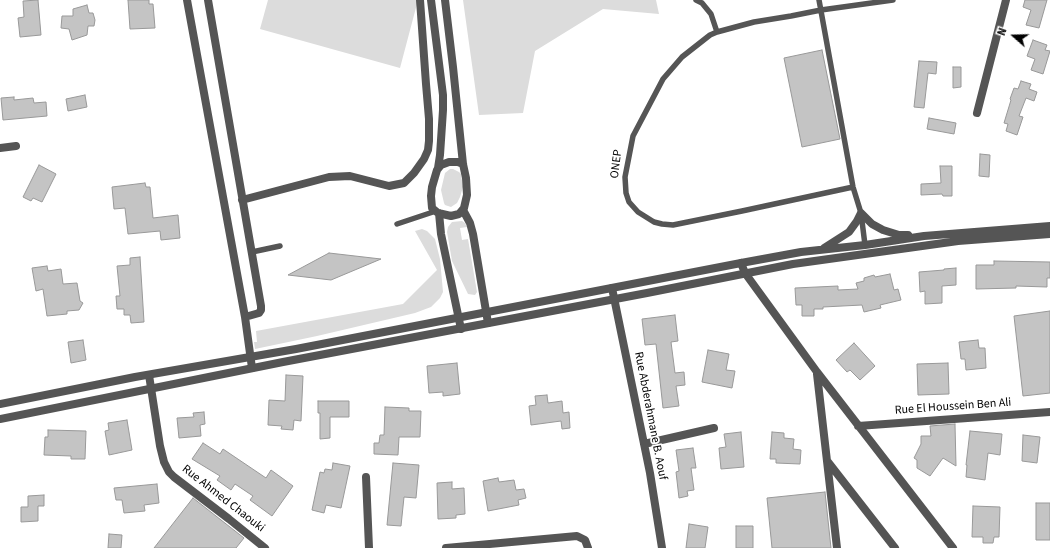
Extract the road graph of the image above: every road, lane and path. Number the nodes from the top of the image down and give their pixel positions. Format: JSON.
{"nodes":[{"id":1,"x":188,"y":0,"type":"edge"},
{"id":2,"x":208,"y":0,"type":"edge"},
{"id":3,"x":420,"y":0,"type":"edge"},
{"id":4,"x":431,"y":0,"type":"edge"},
{"id":5,"x":445,"y":0,"type":"edge"},
{"id":6,"x":696,"y":0,"type":"edge"},
{"id":7,"x":819,"y":0,"type":"edge"},
{"id":8,"x":893,"y":0,"type":"edge"},
{"id":9,"x":1006,"y":0,"type":"edge"},
{"id":10,"x":821,"y":10,"type":"junction"},
{"id":11,"x":717,"y":32,"type":"junction"},
{"id":12,"x":977,"y":113,"type":"dead end"},
{"id":13,"x":16,"y":146,"type":"dead end"},
{"id":14,"x":0,"y":148,"type":"edge"},
{"id":15,"x":463,"y":164,"type":"junction"},
{"id":16,"x":438,"y":168,"type":"junction"},
{"id":17,"x":854,"y":187,"type":"junction"},
{"id":18,"x":242,"y":200,"type":"junction"},
{"id":19,"x":463,"y":210,"type":"junction"},
{"id":20,"x":437,"y":212,"type":"junction"},
{"id":21,"x":860,"y":213,"type":"junction"},
{"id":22,"x":397,"y":224,"type":"dead end"},
{"id":23,"x":1050,"y":226,"type":"edge"},
{"id":24,"x":1050,"y":234,"type":"edge"},
{"id":25,"x":924,"y":236,"type":"junction"},
{"id":26,"x":865,"y":245,"type":"junction"},
{"id":27,"x":280,"y":246,"type":"dead end"},
{"id":28,"x":822,"y":250,"type":"junction"},
{"id":29,"x":252,"y":252,"type":"junction"},
{"id":30,"x":866,"y":254,"type":"junction"},
{"id":31,"x":741,"y":263,"type":"junction"},
{"id":32,"x":745,"y":273,"type":"junction"},
{"id":33,"x":612,"y":288,"type":"junction"},
{"id":34,"x":614,"y":299,"type":"junction"},
{"id":35,"x":486,"y":312,"type":"junction"},
{"id":36,"x":245,"y":317,"type":"junction"},
{"id":37,"x":459,"y":317,"type":"junction"},
{"id":38,"x":488,"y":323,"type":"junction"},
{"id":39,"x":461,"y":328,"type":"junction"},
{"id":40,"x":250,"y":356,"type":"junction"},
{"id":41,"x":252,"y":368,"type":"junction"},
{"id":42,"x":817,"y":372,"type":"junction"},
{"id":43,"x":149,"y":375,"type":"junction"},
{"id":44,"x":151,"y":389,"type":"junction"},
{"id":45,"x":0,"y":404,"type":"edge"},
{"id":46,"x":1050,"y":412,"type":"edge"},
{"id":47,"x":0,"y":419,"type":"edge"},
{"id":48,"x":858,"y":426,"type":"junction"},
{"id":49,"x":714,"y":428,"type":"dead end"},
{"id":50,"x":644,"y":444,"type":"junction"},
{"id":51,"x":827,"y":461,"type":"junction"},
{"id":52,"x":366,"y":477,"type":"dead end"},
{"id":53,"x":265,"y":548,"type":"edge"},
{"id":54,"x":369,"y":548,"type":"edge"},
{"id":55,"x":446,"y":548,"type":"edge"},
{"id":56,"x":588,"y":548,"type":"edge"},
{"id":57,"x":662,"y":548,"type":"edge"},
{"id":58,"x":837,"y":548,"type":"edge"},
{"id":59,"x":895,"y":548,"type":"edge"},
{"id":60,"x":953,"y":548,"type":"edge"}],
"edges":[{"from":1,"to":36,"type":"street"},
{"from":2,"to":18,"type":"street"},
{"from":3,"to":18,"type":"street"},
{"from":4,"to":16,"type":"street"},
{"from":5,"to":15,"type":"street"},
{"from":6,"to":11,"type":"lane"},
{"from":7,"to":10,"type":"lane"},
{"from":8,"to":10,"type":"lane","name":"ONEP"},
{"from":9,"to":12,"type":"street"},
{"from":10,"to":11,"type":"lane","name":"ONEP"},
{"from":10,"to":17,"type":"lane"},
{"from":11,"to":17,"type":"lane","name":"ONEP"},
{"from":13,"to":14,"type":"street"},
{"from":15,"to":16,"type":"street"},
{"from":15,"to":19,"type":"street"},
{"from":16,"to":20,"type":"street"},
{"from":17,"to":21,"type":"lane"},
{"from":18,"to":29,"type":"street"},
{"from":19,"to":20,"type":"street"},
{"from":19,"to":35,"type":"street"},
{"from":20,"to":22,"type":"lane"},
{"from":20,"to":37,"type":"street"},
{"from":21,"to":25,"type":"street"},
{"from":21,"to":26,"type":"lane"},
{"from":21,"to":28,"type":"street"},
{"from":23,"to":25,"type":"street"},
{"from":24,"to":30,"type":"street"},
{"from":25,"to":26,"type":"street"},
{"from":26,"to":28,"type":"street"},
{"from":26,"to":30,"type":"street"},
{"from":27,"to":29,"type":"lane"},
{"from":28,"to":31,"type":"street"},
{"from":29,"to":36,"type":"street"},
{"from":30,"to":32,"type":"street"},
{"from":31,"to":32,"type":"street"},
{"from":31,"to":33,"type":"street"},
{"from":32,"to":34,"type":"street"},
{"from":32,"to":42,"type":"street"},
{"from":33,"to":34,"type":"street","name":"Rue Abderahmane B. Aouf"},
{"from":33,"to":35,"type":"street"},
{"from":34,"to":38,"type":"street"},
{"from":34,"to":50,"type":"street","name":"Rue Abderahmane B. Aouf"},
{"from":35,"to":37,"type":"street"},
{"from":35,"to":38,"type":"street"},
{"from":36,"to":40,"type":"street"},
{"from":37,"to":39,"type":"street"},
{"from":37,"to":40,"type":"street"},
{"from":38,"to":39,"type":"street"},
{"from":39,"to":41,"type":"street"},
{"from":40,"to":41,"type":"street"},
{"from":40,"to":43,"type":"street"},
{"from":41,"to":44,"type":"street"},
{"from":42,"to":48,"type":"street"},
{"from":42,"to":51,"type":"street"},
{"from":43,"to":44,"type":"street","name":"Rue Ahmed Chaouki"},
{"from":43,"to":45,"type":"street"},
{"from":44,"to":47,"type":"street"},
{"from":44,"to":53,"type":"street","name":"Rue Ahmed Chaouki"},
{"from":46,"to":48,"type":"street","name":"Rue El Houssein Ben Ali"},
{"from":48,"to":60,"type":"street"},
{"from":49,"to":50,"type":"street"},
{"from":50,"to":57,"type":"street","name":"Rue Abderahmane B. Aouf"},
{"from":51,"to":58,"type":"street"},
{"from":51,"to":59,"type":"street"},
{"from":52,"to":54,"type":"street"},
{"from":55,"to":56,"type":"street"}]}
